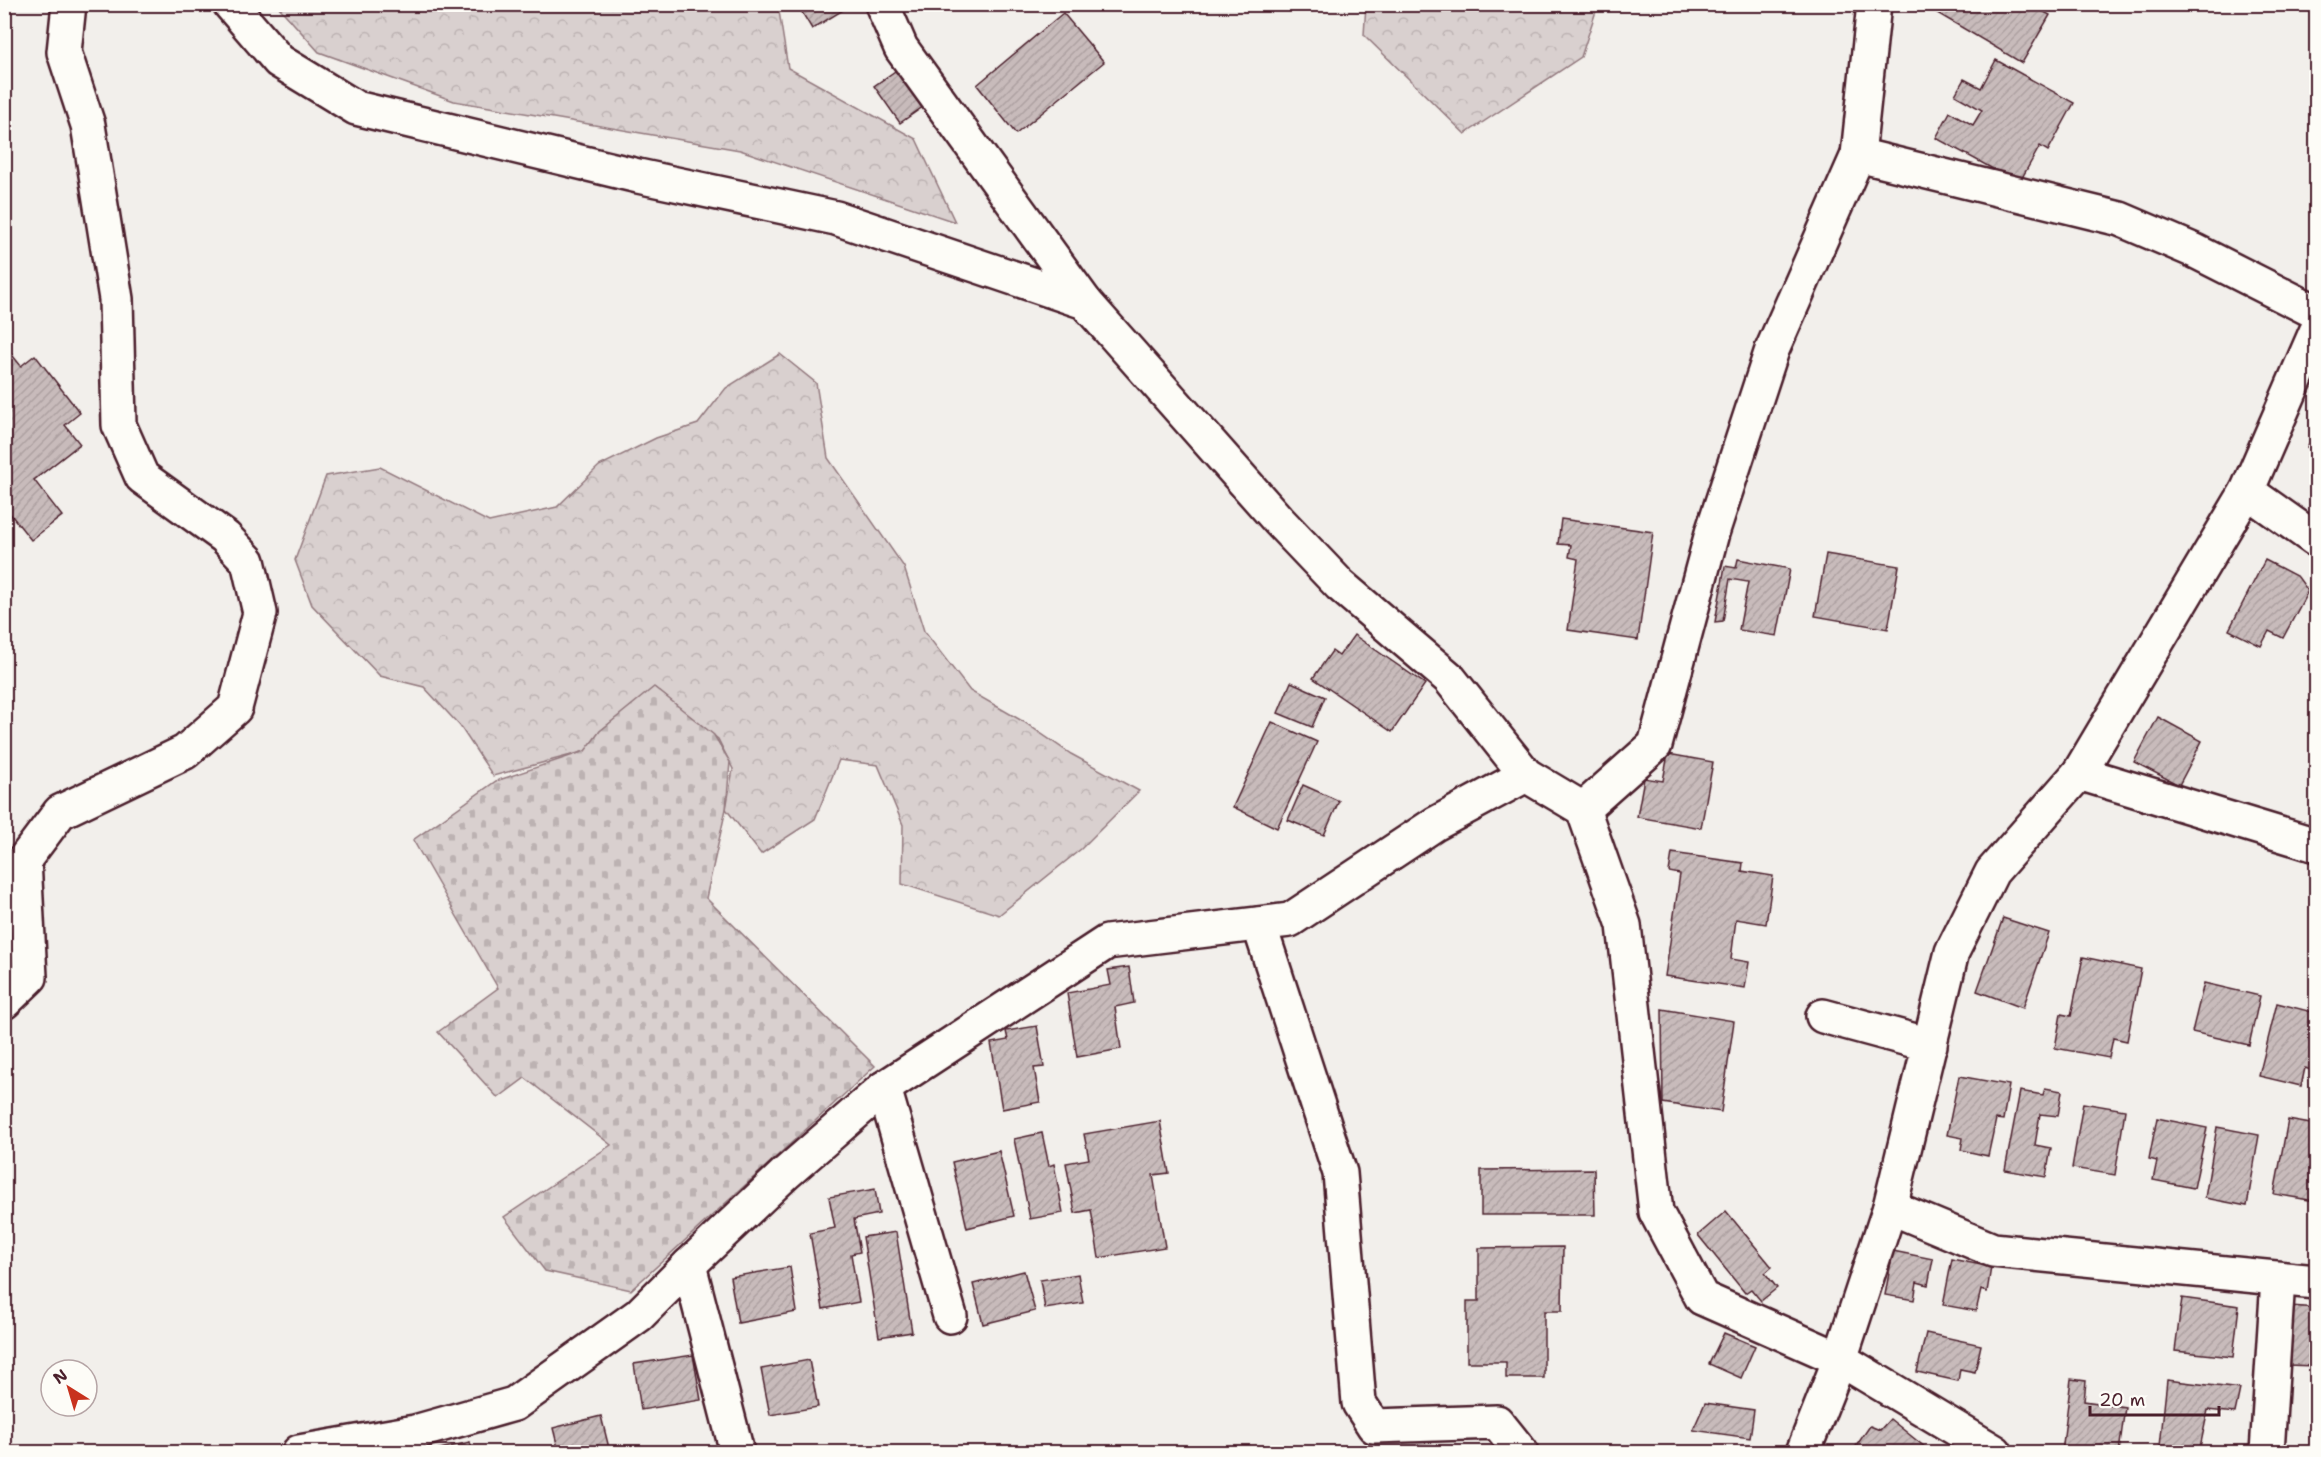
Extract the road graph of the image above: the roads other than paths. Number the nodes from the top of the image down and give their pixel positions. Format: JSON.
{"nodes":[{"id":1,"x":69,"y":4,"type":"edge"},
{"id":2,"x":230,"y":4,"type":"edge"},
{"id":3,"x":882,"y":4,"type":"edge"},
{"id":4,"x":1874,"y":4,"type":"edge"},
{"id":5,"x":1858,"y":155,"type":"junction"},
{"id":6,"x":1085,"y":302,"type":"junction"},
{"id":7,"x":2316,"y":312,"type":"edge"},
{"id":8,"x":2316,"y":332,"type":"edge"},
{"id":9,"x":2247,"y":490,"type":"junction"},
{"id":10,"x":2316,"y":540,"type":"edge"},
{"id":11,"x":2079,"y":773,"type":"junction"},
{"id":12,"x":1526,"y":775,"type":"junction"},
{"id":13,"x":1583,"y":809,"type":"junction"},
{"id":14,"x":2316,"y":844,"type":"edge"},
{"id":15,"x":1259,"y":924,"type":"junction"},
{"id":16,"x":4,"y":1002,"type":"edge"},
{"id":17,"x":1823,"y":1016,"type":"dead end"},
{"id":18,"x":1930,"y":1045,"type":"junction"},
{"id":19,"x":884,"y":1088,"type":"junction"},
{"id":20,"x":1890,"y":1207,"type":"junction"},
{"id":21,"x":689,"y":1265,"type":"junction"},
{"id":22,"x":2278,"y":1280,"type":"junction"},
{"id":23,"x":2316,"y":1282,"type":"edge"},
{"id":24,"x":950,"y":1316,"type":"dead end"},
{"id":25,"x":1840,"y":1359,"type":"junction"},
{"id":26,"x":299,"y":1452,"type":"edge"},
{"id":27,"x":737,"y":1452,"type":"edge"},
{"id":28,"x":1521,"y":1452,"type":"edge"},
{"id":29,"x":1803,"y":1452,"type":"edge"},
{"id":30,"x":1995,"y":1452,"type":"edge"},
{"id":31,"x":2267,"y":1452,"type":"edge"}],
"edges":[{"from":1,"to":16,"type":"street"},
{"from":2,"to":6,"type":"street"},
{"from":3,"to":6,"type":"street"},
{"from":4,"to":5,"type":"street"},
{"from":5,"to":7,"type":"street"},
{"from":5,"to":13,"type":"street"},
{"from":6,"to":12,"type":"street"},
{"from":8,"to":9,"type":"street"},
{"from":9,"to":10,"type":"street"},
{"from":9,"to":11,"type":"street"},
{"from":11,"to":14,"type":"street"},
{"from":11,"to":18,"type":"street"},
{"from":12,"to":13,"type":"street"},
{"from":12,"to":15,"type":"street"},
{"from":13,"to":25,"type":"street"},
{"from":15,"to":19,"type":"street"},
{"from":15,"to":28,"type":"street"},
{"from":17,"to":18,"type":"street"},
{"from":18,"to":20,"type":"street"},
{"from":19,"to":21,"type":"street"},
{"from":19,"to":24,"type":"street"},
{"from":20,"to":22,"type":"street"},
{"from":20,"to":25,"type":"street"},
{"from":21,"to":26,"type":"street"},
{"from":21,"to":27,"type":"street"},
{"from":22,"to":23,"type":"street"},
{"from":22,"to":31,"type":"street"},
{"from":25,"to":29,"type":"street"},
{"from":25,"to":30,"type":"street"}]}
